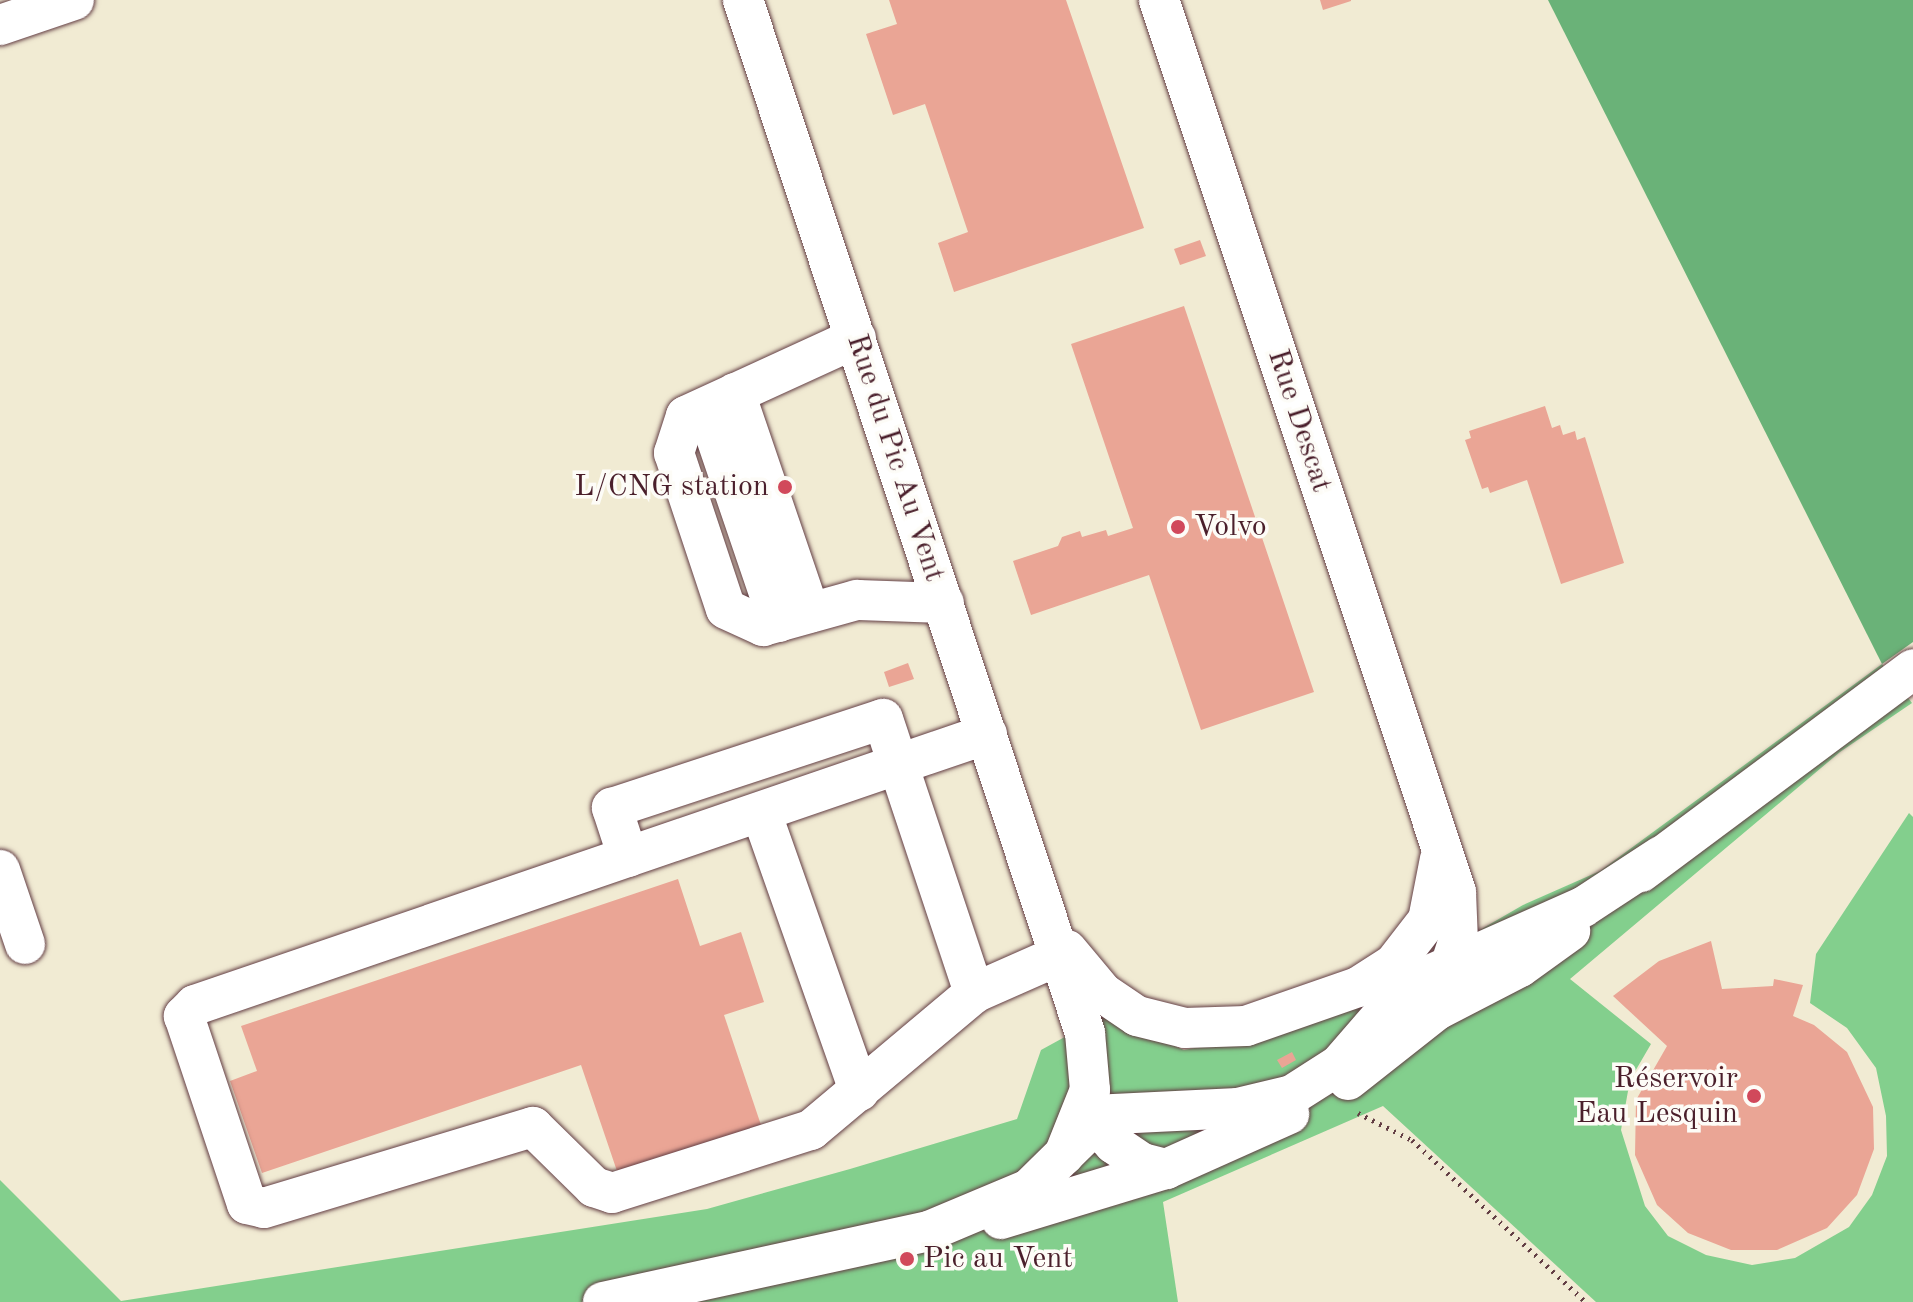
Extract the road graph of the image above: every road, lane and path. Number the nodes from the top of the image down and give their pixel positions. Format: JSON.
{"nodes":[{"id":1,"x":74,"y":0,"type":"edge"},
{"id":2,"x":743,"y":0,"type":"edge"},
{"id":3,"x":1159,"y":0,"type":"edge"},
{"id":4,"x":0,"y":25,"type":"edge"},
{"id":5,"x":856,"y":338,"type":"junction"},
{"id":6,"x":720,"y":401,"type":"junction"},
{"id":7,"x":944,"y":603,"type":"junction"},
{"id":8,"x":794,"y":617,"type":"junction"},
{"id":9,"x":1913,"y":669,"type":"edge"},
{"id":10,"x":987,"y":734,"type":"junction"},
{"id":11,"x":899,"y":764,"type":"junction"},
{"id":12,"x":761,"y":812,"type":"junction"},
{"id":13,"x":1440,"y":842,"type":"junction"},
{"id":14,"x":628,"y":857,"type":"junction"},
{"id":15,"x":0,"y":870,"type":"edge"},
{"id":16,"x":1048,"y":916,"type":"junction"},
{"id":17,"x":1541,"y":939,"type":"junction"},
{"id":18,"x":25,"y":944,"type":"dead end"},
{"id":19,"x":1060,"y":955,"type":"junction"},
{"id":20,"x":1454,"y":961,"type":"junction"},
{"id":21,"x":974,"y":993,"type":"junction"},
{"id":22,"x":1331,"y":997,"type":"joint"},
{"id":23,"x":1421,"y":1023,"type":"junction"},
{"id":24,"x":1339,"y":1086,"type":"junction"},
{"id":25,"x":859,"y":1091,"type":"junction"},
{"id":26,"x":1093,"y":1108,"type":"junction"},
{"id":27,"x":1166,"y":1169,"type":"junction"},
{"id":28,"x":929,"y":1231,"type":"junction"},
{"id":29,"x":603,"y":1302,"type":"edge"},
{"id":30,"x":1586,"y":1302,"type":"edge"}],
"edges":[{"from":1,"to":4,"type":"street"},
{"from":2,"to":5,"type":"street","name":"Rue du Pic Au Vent"},
{"from":3,"to":13,"type":"street","name":"Rue Descat"},
{"from":5,"to":6,"type":"street"},
{"from":5,"to":7,"type":"street","name":"Rue du Pic Au Vent"},
{"from":6,"to":8,"type":"street"},
{"from":6,"to":8,"type":"street"},
{"from":7,"to":8,"type":"street"},
{"from":7,"to":10,"type":"street","name":"Rue du Pic Au Vent"},
{"from":9,"to":17,"type":"street"},
{"from":10,"to":11,"type":"street"},
{"from":10,"to":16,"type":"street","name":"Rue du Pic Au Vent"},
{"from":11,"to":12,"type":"street"},
{"from":11,"to":14,"type":"street"},
{"from":11,"to":21,"type":"street"},
{"from":12,"to":14,"type":"street"},
{"from":12,"to":25,"type":"street"},
{"from":13,"to":20,"type":"street","name":"Rue Descat"},
{"from":13,"to":22,"type":"street","name":"Rue Descat"},
{"from":14,"to":25,"type":"street"},
{"from":15,"to":18,"type":"street"},
{"from":16,"to":19,"type":"street","name":"Rue du Pic Au Vent"},
{"from":16,"to":22,"type":"street","name":"Rue du Pic Au Vent"},
{"from":17,"to":20,"type":"street"},
{"from":17,"to":23,"type":"street"},
{"from":19,"to":21,"type":"street"},
{"from":19,"to":26,"type":"street","name":"Rue du Pic Au Vent"},
{"from":20,"to":23,"type":"street","name":"Rue Descat"},
{"from":20,"to":26,"type":"street"},
{"from":21,"to":25,"type":"street"},
{"from":23,"to":24,"type":"street"},
{"from":24,"to":27,"type":"street"},
{"from":24,"to":30,"type":"path"},
{"from":26,"to":27,"type":"street"},
{"from":26,"to":28,"type":"street","name":"Rue du Pic Au Vent"},
{"from":27,"to":28,"type":"street"},
{"from":28,"to":29,"type":"street"}]}
